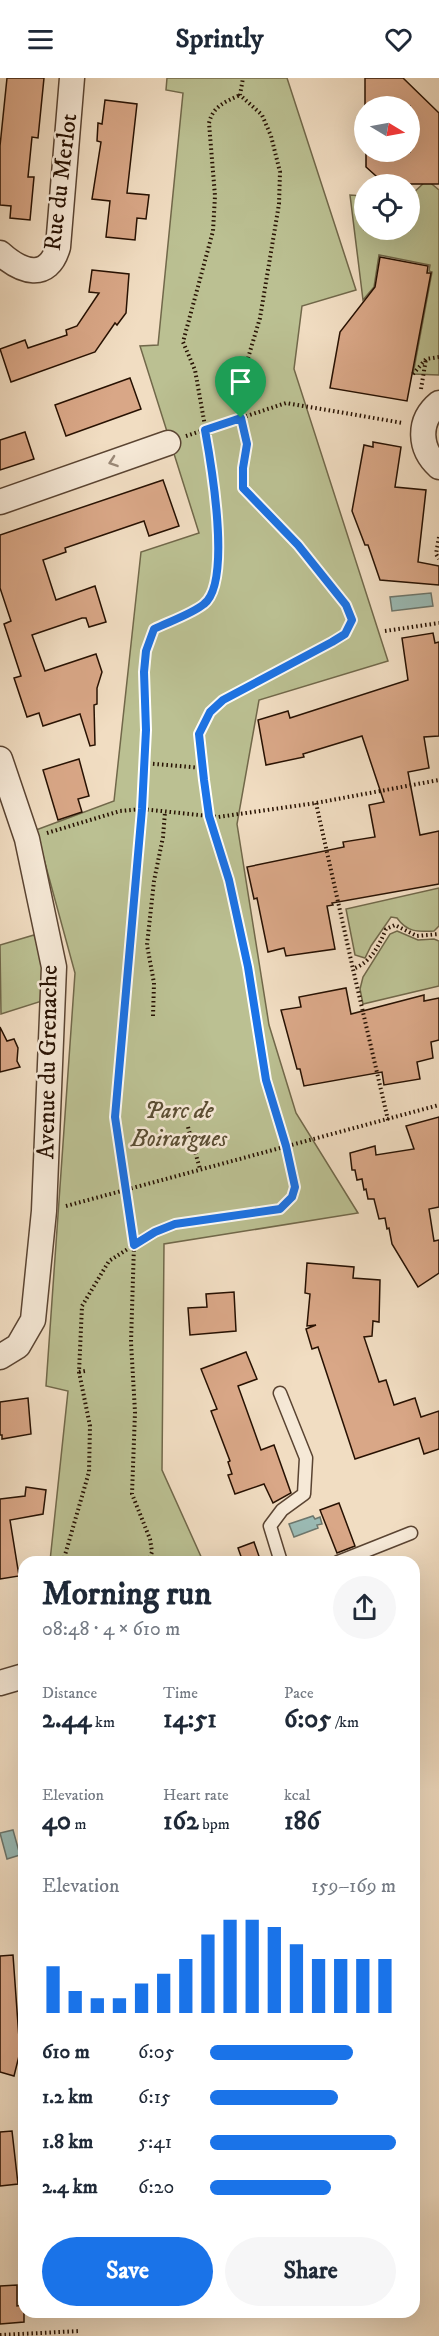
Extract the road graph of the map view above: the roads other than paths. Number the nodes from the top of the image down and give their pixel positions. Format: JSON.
{"nodes":[{"id":1,"x":72,"y":78,"type":"edge"},
{"id":2,"x":0,"y":253,"type":"edge"},
{"id":3,"x":439,"y":403,"type":"edge"},
{"id":4,"x":168,"y":443,"type":"road end"},
{"id":5,"x":439,"y":467,"type":"edge"},
{"id":6,"x":0,"y":502,"type":"edge"},
{"id":7,"x":0,"y":759,"type":"edge"},
{"id":8,"x":0,"y":1357,"type":"edge"},
{"id":9,"x":280,"y":1393,"type":"dead end"},
{"id":10,"x":411,"y":1533,"type":"dead end"},
{"id":11,"x":279,"y":1556,"type":"edge"},
{"id":12,"x":353,"y":1556,"type":"edge"},
{"id":13,"x":18,"y":1678,"type":"edge"},
{"id":14,"x":0,"y":1683,"type":"edge"}],
"edges":[{"from":1,"to":2,"type":"street","name":"Rue du Merlot"},
{"from":3,"to":5,"type":"street"},
{"from":4,"to":6,"type":"street","one_way":true},
{"from":7,"to":8,"type":"street","name":"Avenue du Grenache"},
{"from":9,"to":11,"type":"lane"},
{"from":10,"to":12,"type":"lane"},
{"from":13,"to":14,"type":"street"}]}
